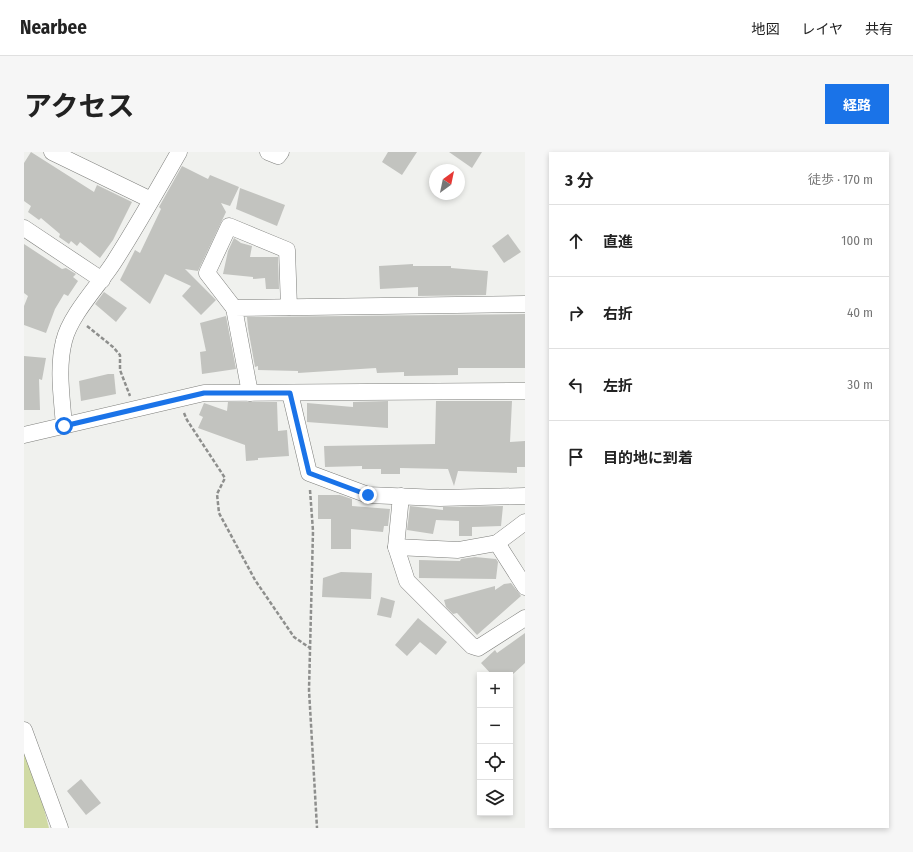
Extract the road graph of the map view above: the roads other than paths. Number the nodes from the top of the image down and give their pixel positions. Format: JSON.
{"nodes":[{"id":1,"x":52,"y":152,"type":"edge"},
{"id":2,"x":179,"y":152,"type":"edge"},
{"id":3,"x":268,"y":152,"type":"edge"},
{"id":4,"x":281,"y":152,"type":"edge"},
{"id":5,"x":151,"y":200,"type":"junction"},
{"id":6,"x":24,"y":228,"type":"edge"},
{"id":7,"x":102,"y":280,"type":"junction"},
{"id":8,"x":525,"y":304,"type":"edge"},
{"id":9,"x":289,"y":307,"type":"junction"},
{"id":10,"x":234,"y":308,"type":"junction"},
{"id":11,"x":525,"y":391,"type":"edge"},
{"id":12,"x":250,"y":393,"type":"junction"},
{"id":13,"x":290,"y":393,"type":"junction"},
{"id":14,"x":64,"y":426,"type":"junction"},
{"id":15,"x":24,"y":436,"type":"edge"},
{"id":16,"x":401,"y":496,"type":"junction"},
{"id":17,"x":525,"y":496,"type":"edge"},
{"id":18,"x":525,"y":522,"type":"edge"},
{"id":19,"x":497,"y":543,"type":"junction"},
{"id":20,"x":396,"y":547,"type":"junction"},
{"id":21,"x":525,"y":587,"type":"edge"},
{"id":22,"x":525,"y":618,"type":"edge"},
{"id":23,"x":24,"y":730,"type":"edge"},
{"id":24,"x":60,"y":828,"type":"edge"}],
"edges":[{"from":1,"to":5,"type":"street"},
{"from":2,"to":5,"type":"street"},
{"from":3,"to":4,"type":"street"},
{"from":5,"to":7,"type":"street"},
{"from":6,"to":7,"type":"street"},
{"from":7,"to":14,"type":"street"},
{"from":8,"to":9,"type":"street"},
{"from":9,"to":10,"type":"street"},
{"from":9,"to":10,"type":"street"},
{"from":10,"to":12,"type":"street"},
{"from":11,"to":13,"type":"street"},
{"from":12,"to":13,"type":"street"},
{"from":12,"to":14,"type":"street"},
{"from":13,"to":16,"type":"street"},
{"from":14,"to":15,"type":"street"},
{"from":16,"to":17,"type":"street"},
{"from":16,"to":20,"type":"street"},
{"from":18,"to":19,"type":"street"},
{"from":19,"to":20,"type":"street"},
{"from":19,"to":21,"type":"street"},
{"from":20,"to":22,"type":"street"},
{"from":23,"to":24,"type":"street"}]}
